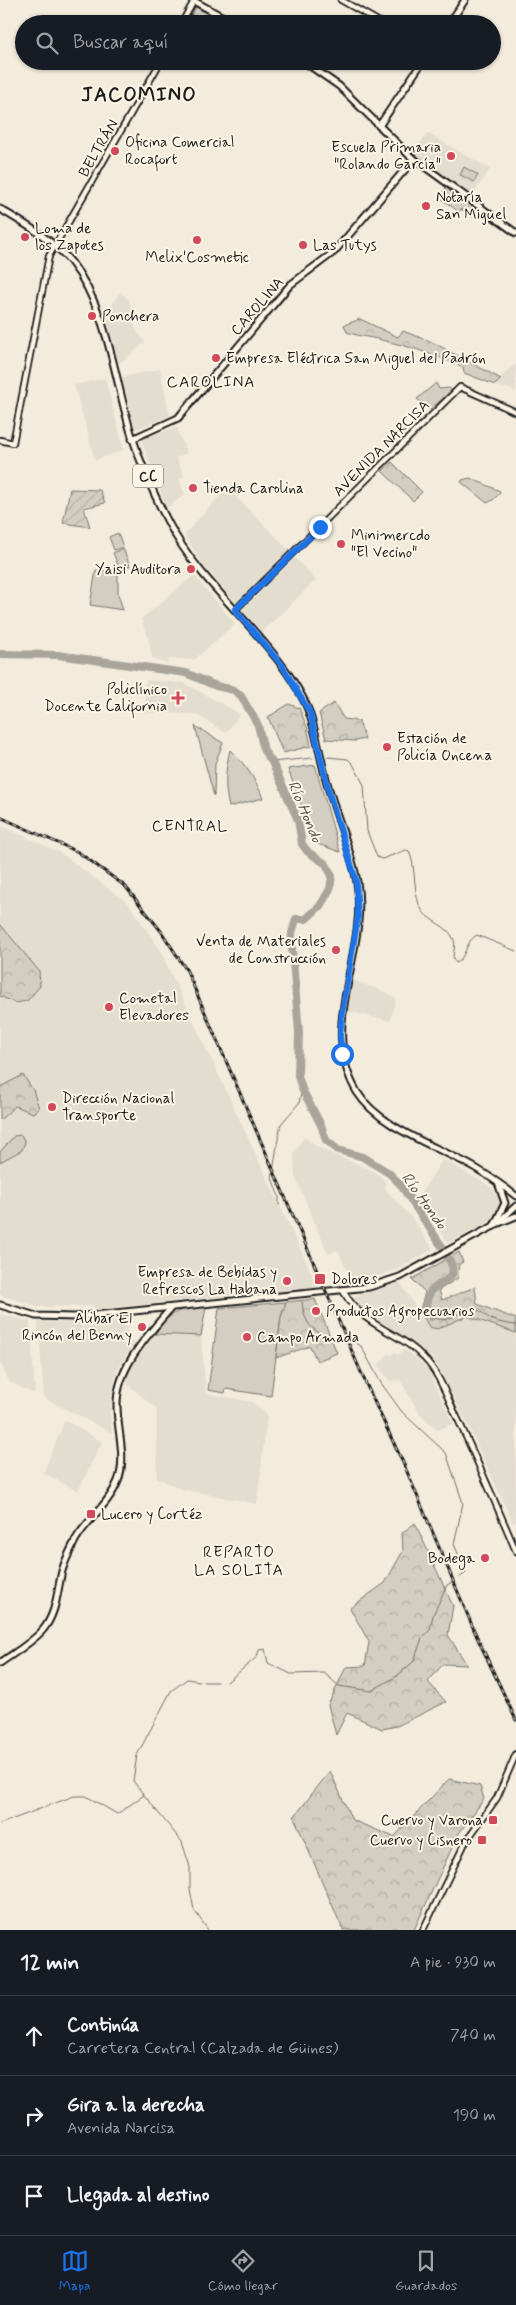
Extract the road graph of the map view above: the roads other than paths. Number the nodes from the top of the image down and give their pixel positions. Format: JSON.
{"nodes":[{"id":1,"x":193,"y":0,"type":"edge"},
{"id":2,"x":341,"y":0,"type":"edge"},
{"id":3,"x":464,"y":0,"type":"edge"},
{"id":4,"x":186,"y":15,"type":"edge"},
{"id":5,"x":220,"y":15,"type":"edge"},
{"id":6,"x":368,"y":15,"type":"edge"},
{"id":7,"x":455,"y":15,"type":"edge"},
{"id":8,"x":156,"y":70,"type":"edge"},
{"id":9,"x":317,"y":70,"type":"edge"},
{"id":10,"x":417,"y":70,"type":"edge"},
{"id":11,"x":379,"y":126,"type":"junction"},
{"id":12,"x":414,"y":159,"type":"junction"},
{"id":13,"x":0,"y":208,"type":"edge"},
{"id":14,"x":516,"y":232,"type":"edge"},
{"id":15,"x":55,"y":246,"type":"junction"},
{"id":16,"x":516,"y":412,"type":"edge"},
{"id":17,"x":132,"y":438,"type":"junction"},
{"id":18,"x":0,"y":440,"type":"edge"},
{"id":19,"x":235,"y":610,"type":"junction"},
{"id":20,"x":498,"y":1182,"type":"junction"},
{"id":21,"x":516,"y":1196,"type":"edge"},
{"id":22,"x":516,"y":1206,"type":"edge"},
{"id":23,"x":516,"y":1216,"type":"edge"},
{"id":24,"x":494,"y":1226,"type":"junction"},
{"id":25,"x":344,"y":1291,"type":"junction"},
{"id":26,"x":0,"y":1305,"type":"edge"},
{"id":27,"x":171,"y":1308,"type":"junction"},
{"id":28,"x":516,"y":1550,"type":"edge"},
{"id":29,"x":0,"y":1663,"type":"edge"},
{"id":30,"x":516,"y":1754,"type":"edge"},
{"id":31,"x":423,"y":1930,"type":"edge"}],
"edges":[{"from":1,"to":4,"type":"street"},
{"from":1,"to":5,"type":"main road"},
{"from":2,"to":6,"type":"street"},
{"from":3,"to":7,"type":"main road"},
{"from":8,"to":15,"type":"street","name":"BELTRÁN"},
{"from":9,"to":11,"type":"main road"},
{"from":10,"to":11,"type":"main road"},
{"from":11,"to":12,"type":"main road"},
{"from":12,"to":14,"type":"main road"},
{"from":12,"to":17,"type":"main road","name":"CAROLINA"},
{"from":13,"to":15,"type":"main road","number":"CC"},
{"from":15,"to":17,"type":"main road","number":"CC"},
{"from":15,"to":18,"type":"street","name":"BELTRÁN"},
{"from":16,"to":19,"type":"street","name":"AVENIDA NARCISA"},
{"from":17,"to":19,"type":"main road","number":"CC"},
{"from":19,"to":20,"type":"main road","number":"CC"},
{"from":20,"to":21,"type":"main road","number":"CC"},
{"from":20,"to":24,"type":"main road"},
{"from":22,"to":24,"type":"main road"},
{"from":23,"to":24,"type":"main road"},
{"from":24,"to":25,"type":"main road"},
{"from":25,"to":27,"type":"main road"},
{"from":25,"to":28,"type":"street"},
{"from":26,"to":27,"type":"main road"},
{"from":27,"to":29,"type":"main road"},
{"from":30,"to":31,"type":"street"}]}
